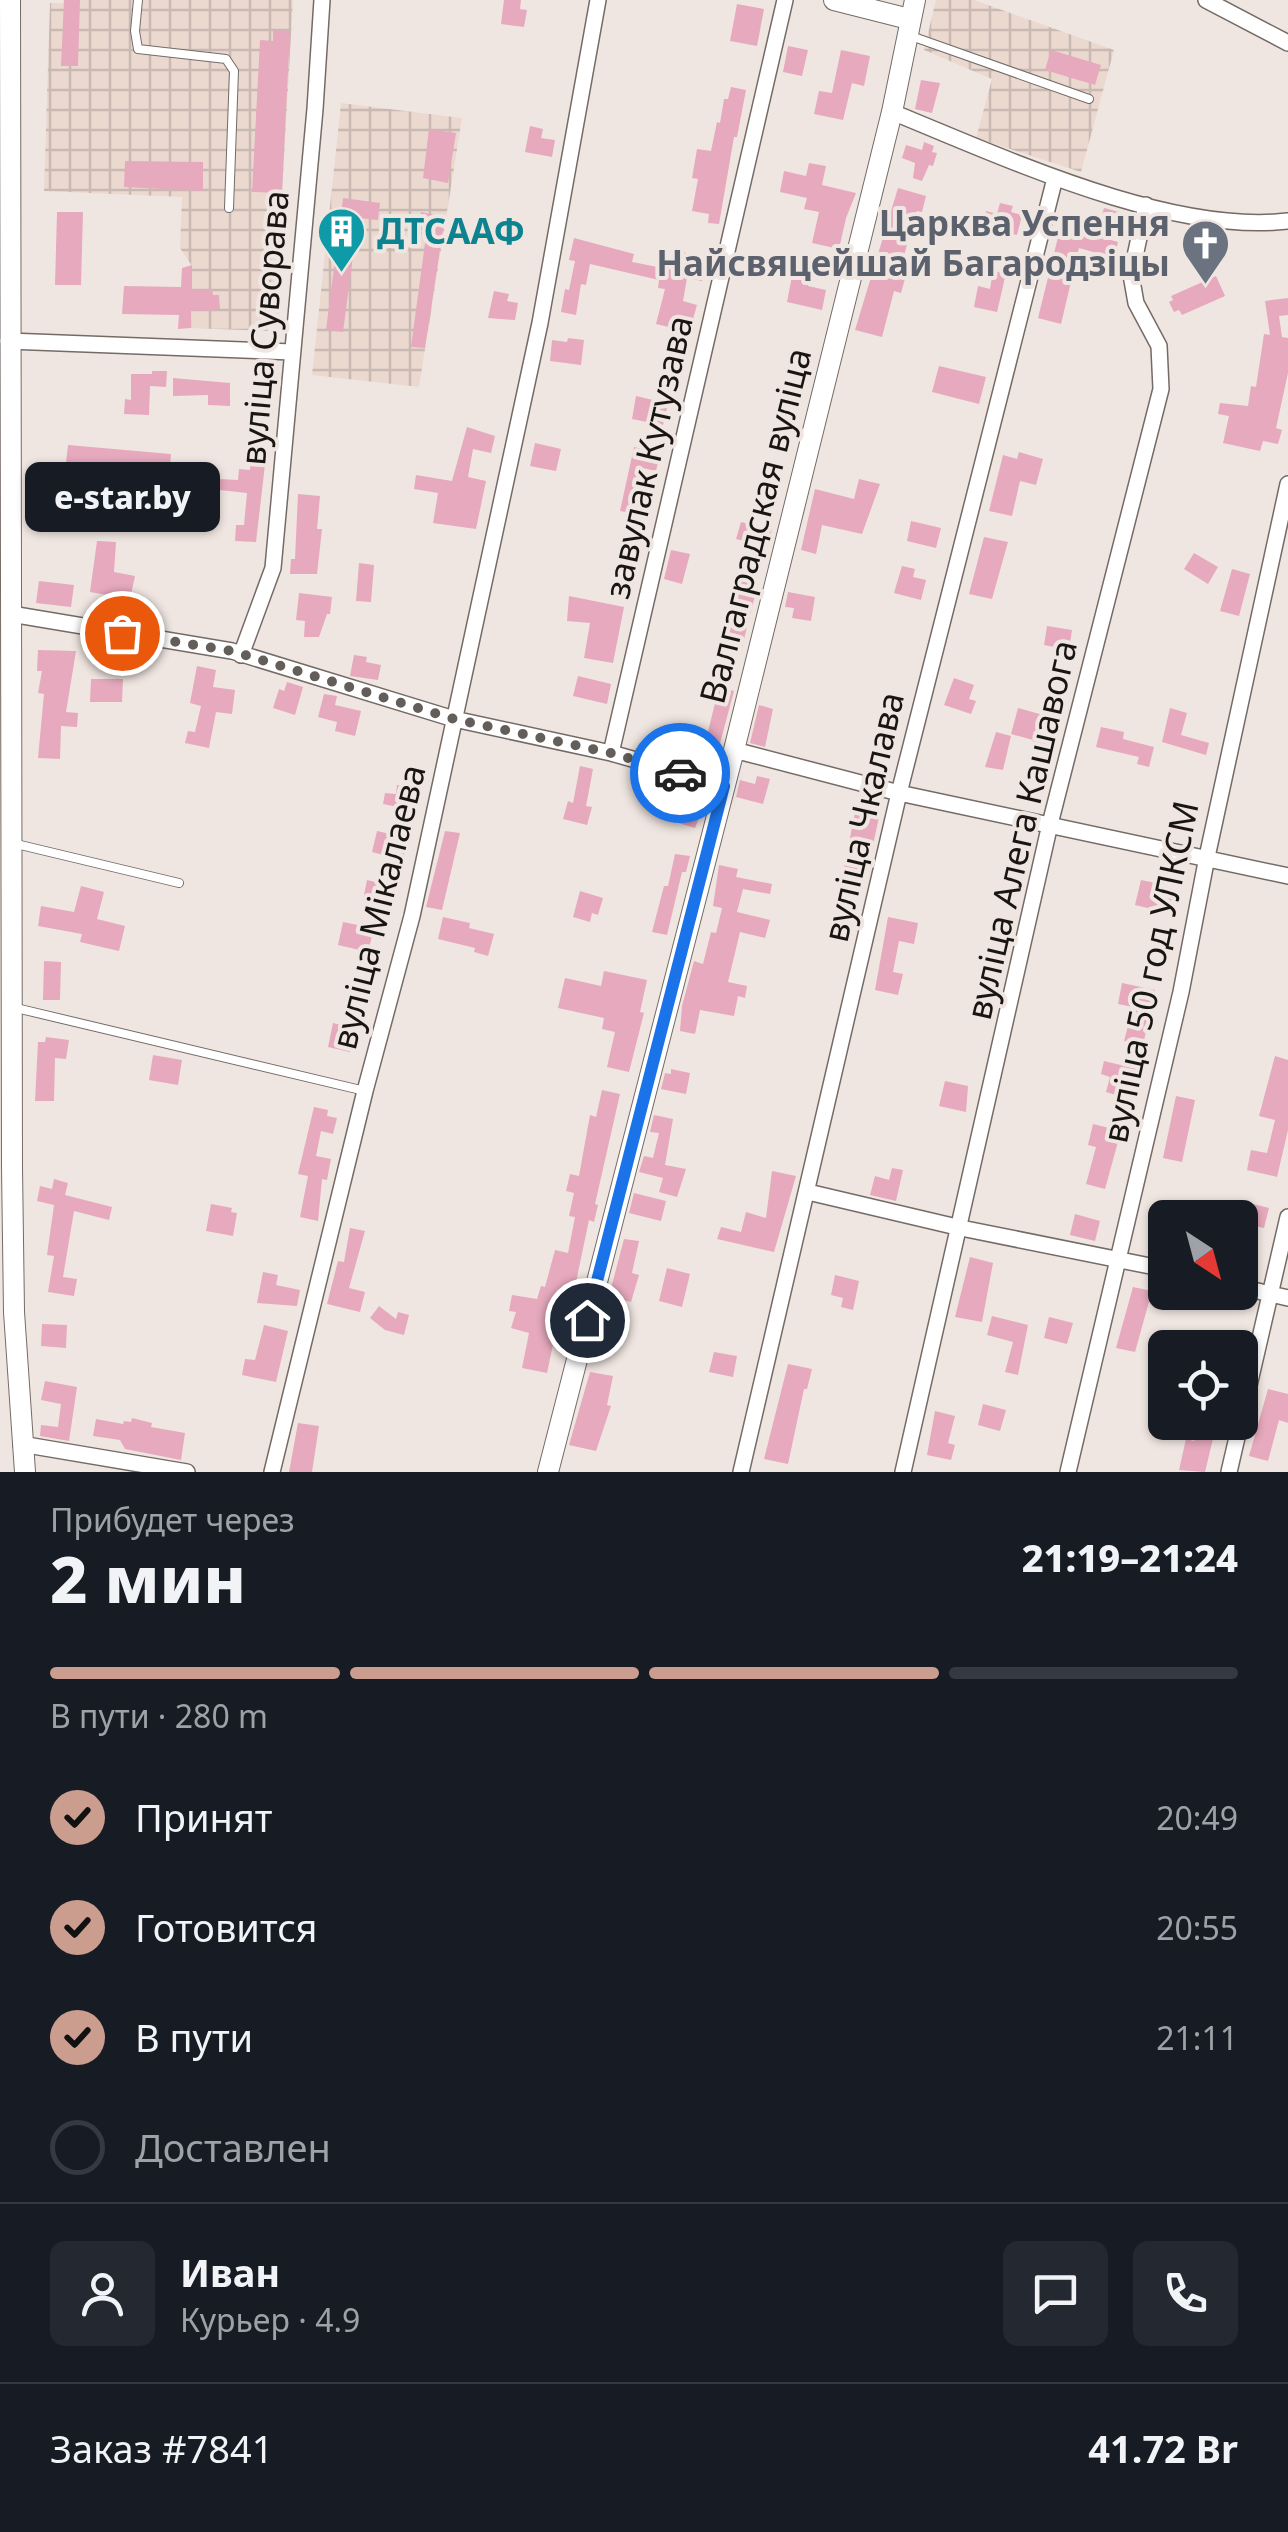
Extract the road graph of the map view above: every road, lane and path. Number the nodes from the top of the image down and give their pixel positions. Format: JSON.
{"nodes":[{"id":1,"x":10,"y":0,"type":"edge"},
{"id":2,"x":138,"y":0,"type":"edge"},
{"id":3,"x":322,"y":0,"type":"edge"},
{"id":4,"x":598,"y":0,"type":"edge"},
{"id":5,"x":786,"y":0,"type":"edge"},
{"id":6,"x":834,"y":0,"type":"edge"},
{"id":7,"x":1206,"y":0,"type":"edge"},
{"id":8,"x":910,"y":18,"type":"edge"},
{"id":9,"x":1288,"y":44,"type":"edge"},
{"id":10,"x":4,"y":98,"type":"edge"},
{"id":11,"x":1089,"y":99,"type":"dead end"},
{"id":12,"x":892,"y":112,"type":"junction"},
{"id":13,"x":1056,"y":178,"type":"junction"},
{"id":14,"x":1146,"y":206,"type":"junction"},
{"id":15,"x":229,"y":208,"type":"dead end"},
{"id":16,"x":1288,"y":220,"type":"edge"},
{"id":17,"x":8,"y":341,"type":"junction"},
{"id":18,"x":292,"y":352,"type":"junction"},
{"id":19,"x":1288,"y":484,"type":"edge"},
{"id":20,"x":4,"y":520,"type":"edge"},
{"id":21,"x":12,"y":614,"type":"junction"},
{"id":22,"x":241,"y":655,"type":"junction"},
{"id":23,"x":454,"y":719,"type":"junction"},
{"id":24,"x":734,"y":750,"type":"junction"},
{"id":25,"x":611,"y":753,"type":"junction"},
{"id":26,"x":724,"y":786,"type":"junction"},
{"id":27,"x":898,"y":793,"type":"junction"},
{"id":28,"x":1050,"y":824,"type":"junction"},
{"id":29,"x":12,"y":843,"type":"junction"},
{"id":30,"x":1207,"y":856,"type":"junction"},
{"id":31,"x":1288,"y":876,"type":"edge"},
{"id":32,"x":178,"y":883,"type":"dead end"},
{"id":33,"x":6,"y":889,"type":"edge"},
{"id":34,"x":12,"y":1007,"type":"junction"},
{"id":35,"x":365,"y":1091,"type":"junction"},
{"id":36,"x":808,"y":1192,"type":"junction"},
{"id":37,"x":1288,"y":1216,"type":"edge"},
{"id":38,"x":961,"y":1228,"type":"junction"},
{"id":39,"x":1118,"y":1257,"type":"junction"},
{"id":40,"x":1148,"y":1265,"type":"edge"},
{"id":41,"x":1258,"y":1292,"type":"edge"},
{"id":42,"x":1270,"y":1295,"type":"junction"},
{"id":43,"x":1288,"y":1298,"type":"edge"},
{"id":44,"x":21,"y":1444,"type":"junction"},
{"id":45,"x":26,"y":1472,"type":"edge"},
{"id":46,"x":187,"y":1472,"type":"edge"},
{"id":47,"x":272,"y":1472,"type":"edge"},
{"id":48,"x":548,"y":1472,"type":"edge"},
{"id":49,"x":741,"y":1472,"type":"edge"},
{"id":50,"x":903,"y":1472,"type":"edge"},
{"id":51,"x":1068,"y":1472,"type":"edge"},
{"id":52,"x":1229,"y":1472,"type":"edge"}],
"edges":[{"from":1,"to":10,"type":"street"},
{"from":2,"to":15,"type":"lane"},
{"from":3,"to":18,"type":"street","name":"вуліца Суворава"},
{"from":4,"to":23,"type":"street","name":"вуліца Мікалаева"},
{"from":5,"to":25,"type":"street","name":"завулак Кутузава"},
{"from":6,"to":8,"type":"street"},
{"from":7,"to":9,"type":"street"},
{"from":8,"to":11,"type":"lane"},
{"from":8,"to":12,"type":"street","name":"Валгаградская вуліца"},
{"from":10,"to":17,"type":"street"},
{"from":12,"to":13,"type":"street"},
{"from":12,"to":24,"type":"street","name":"Валгаградская вуліца"},
{"from":13,"to":14,"type":"street"},
{"from":13,"to":27,"type":"street","name":"вуліца Чкалава"},
{"from":14,"to":16,"type":"street"},
{"from":14,"to":28,"type":"street","name":"вуліца Алега Кашавога"},
{"from":17,"to":18,"type":"street"},
{"from":17,"to":20,"type":"street"},
{"from":18,"to":22,"type":"street","name":"вуліца Суворава"},
{"from":19,"to":30,"type":"street","name":"вуліца 50 год УЛКСМ"},
{"from":20,"to":21,"type":"street"},
{"from":21,"to":22,"type":"street"},
{"from":21,"to":29,"type":"street"},
{"from":22,"to":23,"type":"street"},
{"from":23,"to":25,"type":"street"},
{"from":23,"to":35,"type":"street","name":"вуліца Мікалаева"},
{"from":24,"to":26,"type":"street","name":"Валгаградская вуліца"},
{"from":24,"to":27,"type":"street"},
{"from":25,"to":26,"type":"street"},
{"from":26,"to":48,"type":"street","name":"Валгаградская вуліца"},
{"from":27,"to":28,"type":"street"},
{"from":27,"to":36,"type":"street","name":"вуліца Чкалава"},
{"from":28,"to":30,"type":"street"},
{"from":28,"to":38,"type":"street","name":"вуліца Алега Кашавога"},
{"from":29,"to":32,"type":"lane"},
{"from":29,"to":33,"type":"street"},
{"from":30,"to":31,"type":"street"},
{"from":30,"to":39,"type":"street","name":"вуліца 50 год УЛКСМ"},
{"from":33,"to":34,"type":"street"},
{"from":34,"to":35,"type":"lane"},
{"from":34,"to":44,"type":"street"},
{"from":35,"to":47,"type":"street","name":"вуліца Мікалаева"},
{"from":36,"to":38,"type":"street"},
{"from":36,"to":49,"type":"street","name":"вуліца Чкалава"},
{"from":37,"to":42,"type":"street"},
{"from":38,"to":39,"type":"street"},
{"from":38,"to":50,"type":"street","name":"вуліца Алега Кашавога"},
{"from":39,"to":40,"type":"street"},
{"from":39,"to":51,"type":"street","name":"вуліца 50 год УЛКСМ"},
{"from":41,"to":42,"type":"street"},
{"from":42,"to":43,"type":"street"},
{"from":42,"to":52,"type":"street"},
{"from":44,"to":45,"type":"street"},
{"from":44,"to":46,"type":"street"}]}
